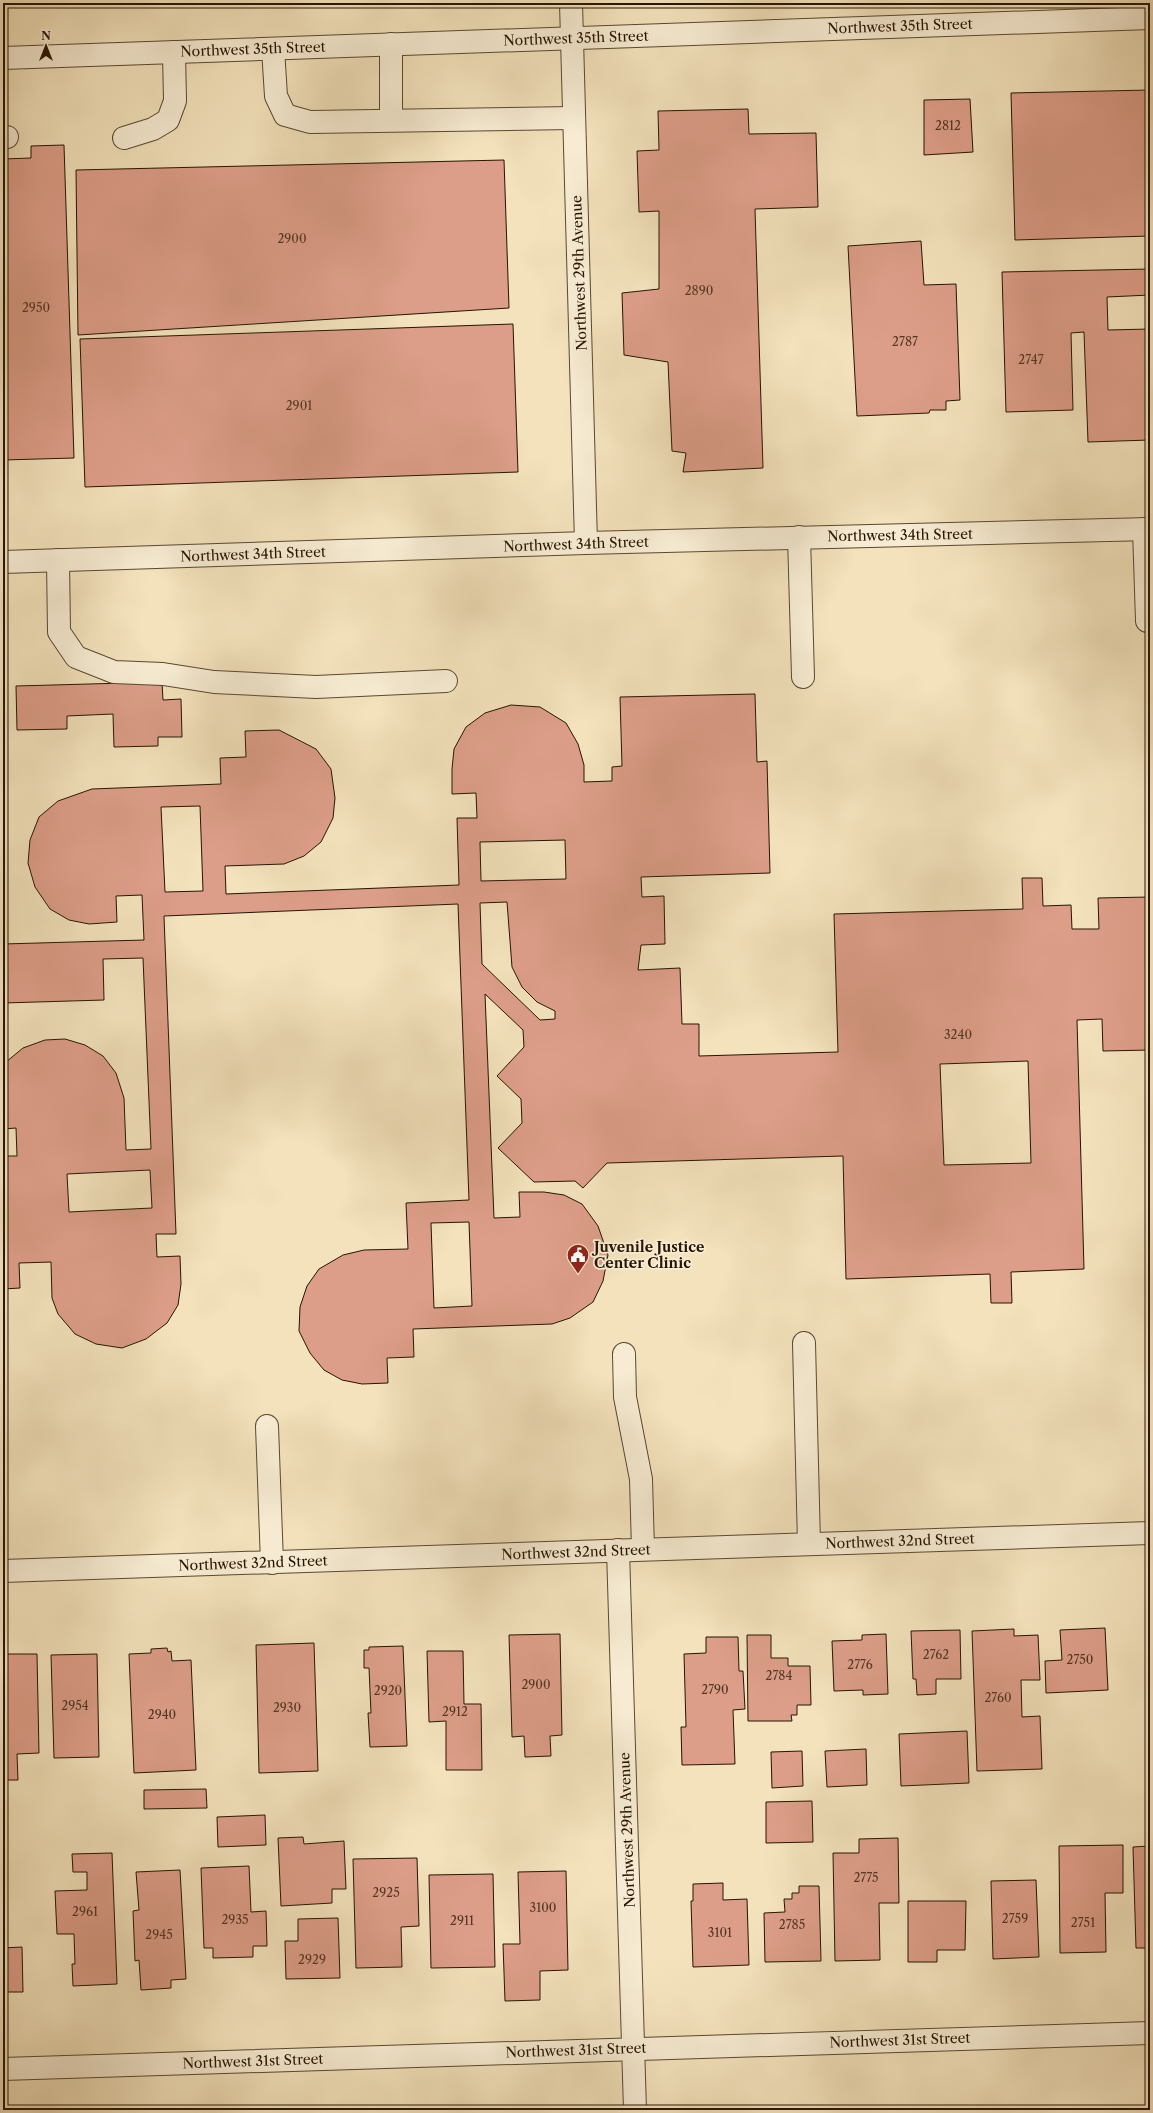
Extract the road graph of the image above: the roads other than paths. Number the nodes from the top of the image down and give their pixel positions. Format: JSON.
{"nodes":[{"id":1,"x":571,"y":3,"type":"edge"},
{"id":2,"x":1118,"y":11,"type":"edge"},
{"id":3,"x":1150,"y":18,"type":"edge"},
{"id":4,"x":572,"y":38,"type":"junction"},
{"id":5,"x":391,"y":44,"type":"junction"},
{"id":6,"x":273,"y":49,"type":"junction"},
{"id":7,"x":174,"y":52,"type":"junction"},
{"id":8,"x":3,"y":58,"type":"edge"},
{"id":9,"x":574,"y":118,"type":"junction"},
{"id":10,"x":391,"y":120,"type":"junction"},
{"id":11,"x":124,"y":138,"type":"dead end"},
{"id":12,"x":1147,"y":529,"type":"edge"},
{"id":13,"x":799,"y":538,"type":"junction"},
{"id":14,"x":586,"y":543,"type":"junction"},
{"id":15,"x":58,"y":560,"type":"junction"},
{"id":16,"x":3,"y":562,"type":"edge"},
{"id":17,"x":1147,"y":621,"type":"dead end"},
{"id":18,"x":803,"y":677,"type":"dead end"},
{"id":19,"x":446,"y":681,"type":"dead end"},
{"id":20,"x":804,"y":1343,"type":"dead end"},
{"id":21,"x":624,"y":1354,"type":"dead end"},
{"id":22,"x":267,"y":1426,"type":"dead end"},
{"id":23,"x":1150,"y":1533,"type":"edge"},
{"id":24,"x":809,"y":1544,"type":"junction"},
{"id":25,"x":643,"y":1549,"type":"junction"},
{"id":26,"x":618,"y":1550,"type":"junction"},
{"id":27,"x":272,"y":1563,"type":"junction"},
{"id":28,"x":3,"y":1571,"type":"edge"},
{"id":29,"x":1150,"y":2033,"type":"edge"},
{"id":30,"x":634,"y":2048,"type":"junction"},
{"id":31,"x":3,"y":2069,"type":"edge"},
{"id":32,"x":635,"y":2110,"type":"edge"}],
"edges":[{"from":1,"to":4,"type":"street","name":"Northwest 29th Avenue"},
{"from":2,"to":3,"type":"street","name":"Northwest 35th Street"},
{"from":2,"to":4,"type":"street","name":"Northwest 35th Street"},
{"from":4,"to":5,"type":"street","name":"Northwest 35th Street"},
{"from":4,"to":9,"type":"street","name":"Northwest 29th Avenue"},
{"from":5,"to":6,"type":"street","name":"Northwest 35th Street"},
{"from":5,"to":10,"type":"street"},
{"from":6,"to":7,"type":"street","name":"Northwest 35th Street"},
{"from":6,"to":10,"type":"street"},
{"from":7,"to":8,"type":"street","name":"Northwest 35th Street"},
{"from":7,"to":11,"type":"street"},
{"from":9,"to":10,"type":"street"},
{"from":9,"to":14,"type":"street","name":"Northwest 29th Avenue"},
{"from":12,"to":13,"type":"street","name":"Northwest 34th Street"},
{"from":12,"to":17,"type":"street"},
{"from":13,"to":14,"type":"street","name":"Northwest 34th Street"},
{"from":13,"to":18,"type":"street"},
{"from":14,"to":15,"type":"street","name":"Northwest 34th Street"},
{"from":15,"to":16,"type":"street","name":"Northwest 34th Street"},
{"from":15,"to":19,"type":"street"},
{"from":20,"to":24,"type":"street"},
{"from":21,"to":25,"type":"street"},
{"from":22,"to":27,"type":"street"},
{"from":23,"to":24,"type":"street","name":"Northwest 32nd Street"},
{"from":24,"to":25,"type":"street","name":"Northwest 32nd Street"},
{"from":25,"to":26,"type":"street","name":"Northwest 32nd Street"},
{"from":26,"to":27,"type":"street","name":"Northwest 32nd Street"},
{"from":26,"to":30,"type":"street","name":"Northwest 29th Avenue"},
{"from":27,"to":28,"type":"street","name":"Northwest 32nd Street"},
{"from":29,"to":30,"type":"street","name":"Northwest 31st Street"},
{"from":30,"to":31,"type":"street","name":"Northwest 31st Street"},
{"from":30,"to":32,"type":"street","name":"Northwest 29th Avenue"}]}
